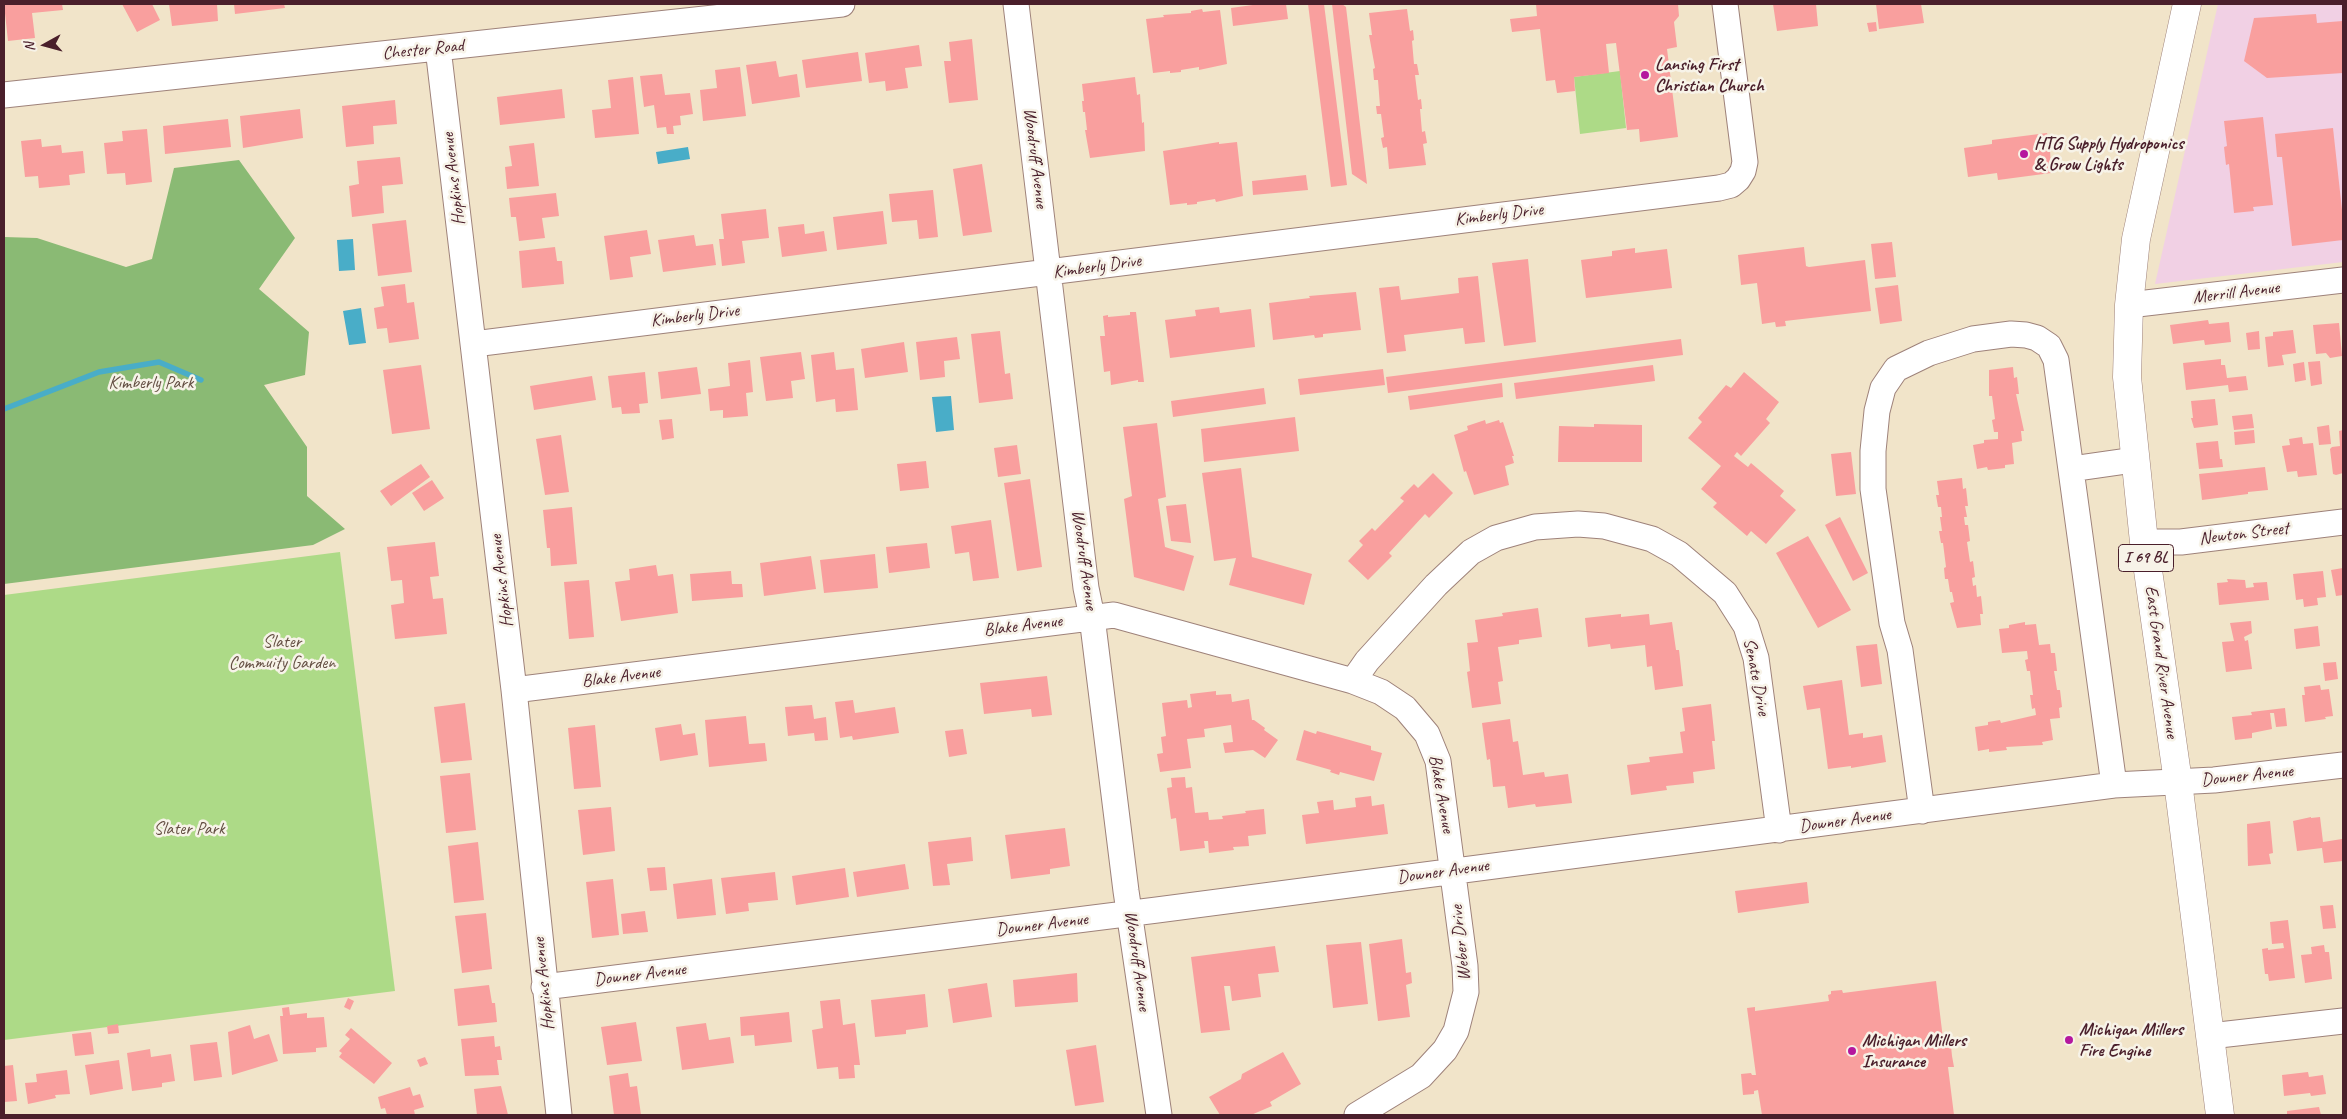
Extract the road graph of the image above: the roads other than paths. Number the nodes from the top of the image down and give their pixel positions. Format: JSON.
{"nodes":[{"id":1,"x":842,"y":4,"type":"edge"},
{"id":2,"x":1016,"y":4,"type":"edge"},
{"id":3,"x":1725,"y":4,"type":"edge"},
{"id":4,"x":2187,"y":4,"type":"edge"},
{"id":5,"x":438,"y":48,"type":"junction"},
{"id":6,"x":4,"y":95,"type":"edge"},
{"id":7,"x":1050,"y":273,"type":"junction"},
{"id":8,"x":2343,"y":280,"type":"edge"},
{"id":9,"x":2129,"y":305,"type":"junction"},
{"id":10,"x":474,"y":344,"type":"junction"},
{"id":11,"x":2134,"y":460,"type":"junction"},
{"id":12,"x":2071,"y":469,"type":"junction"},
{"id":13,"x":2343,"y":522,"type":"edge"},
{"id":14,"x":2144,"y":542,"type":"junction"},
{"id":15,"x":1092,"y":617,"type":"junction"},
{"id":16,"x":1353,"y":681,"type":"junction"},
{"id":17,"x":514,"y":690,"type":"junction"},
{"id":18,"x":2343,"y":765,"type":"edge"},
{"id":19,"x":2178,"y":782,"type":"junction"},
{"id":20,"x":2114,"y":785,"type":"junction"},
{"id":21,"x":1922,"y":811,"type":"junction"},
{"id":22,"x":1778,"y":830,"type":"junction"},
{"id":23,"x":1453,"y":871,"type":"junction"},
{"id":24,"x":1131,"y":914,"type":"junction"},
{"id":25,"x":544,"y":987,"type":"junction"},
{"id":26,"x":2343,"y":1021,"type":"edge"},
{"id":27,"x":2210,"y":1036,"type":"junction"},
{"id":28,"x":559,"y":1115,"type":"edge"},
{"id":29,"x":1159,"y":1115,"type":"edge"},
{"id":30,"x":1357,"y":1115,"type":"edge"},
{"id":31,"x":2220,"y":1115,"type":"edge"}],
"edges":[{"from":1,"to":5,"type":"street","name":"Chester Road"},
{"from":2,"to":7,"type":"street","name":"Woodruff Avenue"},
{"from":3,"to":7,"type":"street","name":"Kimberly Drive"},
{"from":4,"to":9,"type":"main road","name":"East Grand River Avenue","number":"I 69 BL"},
{"from":5,"to":6,"type":"street","name":"Chester Road"},
{"from":5,"to":10,"type":"street","name":"Hopkins Avenue"},
{"from":7,"to":10,"type":"street","name":"Kimberly Drive"},
{"from":7,"to":15,"type":"street","name":"Woodruff Avenue"},
{"from":8,"to":9,"type":"street","name":"Merrill Avenue"},
{"from":9,"to":11,"type":"main road","name":"East Grand River Avenue","number":"I 69 BL"},
{"from":10,"to":17,"type":"street","name":"Hopkins Avenue"},
{"from":11,"to":12,"type":"street"},
{"from":11,"to":14,"type":"main road","name":"East Grand River Avenue","number":"I 69 BL"},
{"from":12,"to":20,"type":"street"},
{"from":12,"to":21,"type":"street"},
{"from":13,"to":14,"type":"street","name":"Newton Street"},
{"from":14,"to":19,"type":"main road","name":"East Grand River Avenue","number":"I 69 BL"},
{"from":15,"to":16,"type":"street","name":"Blake Avenue"},
{"from":15,"to":17,"type":"street","name":"Blake Avenue"},
{"from":15,"to":24,"type":"street","name":"Woodruff Avenue"},
{"from":16,"to":22,"type":"street","name":"Senate Drive"},
{"from":16,"to":23,"type":"street","name":"Blake Avenue"},
{"from":17,"to":25,"type":"street","name":"Hopkins Avenue"},
{"from":18,"to":19,"type":"street","name":"Downer Avenue"},
{"from":19,"to":20,"type":"street","name":"Downer Avenue"},
{"from":19,"to":27,"type":"main road","name":"East Grand River Avenue","number":"I 69 BL"},
{"from":20,"to":21,"type":"street","name":"Downer Avenue"},
{"from":21,"to":22,"type":"street","name":"Downer Avenue"},
{"from":22,"to":23,"type":"street","name":"Downer Avenue"},
{"from":23,"to":24,"type":"street","name":"Downer Avenue"},
{"from":23,"to":30,"type":"street","name":"Weber Drive"},
{"from":24,"to":25,"type":"street","name":"Downer Avenue"},
{"from":24,"to":29,"type":"street","name":"Woodruff Avenue"},
{"from":25,"to":28,"type":"street","name":"Hopkins Avenue"},
{"from":26,"to":27,"type":"street"},
{"from":27,"to":31,"type":"main road","name":"East Grand River Avenue","number":"I 69 BL"}]}
